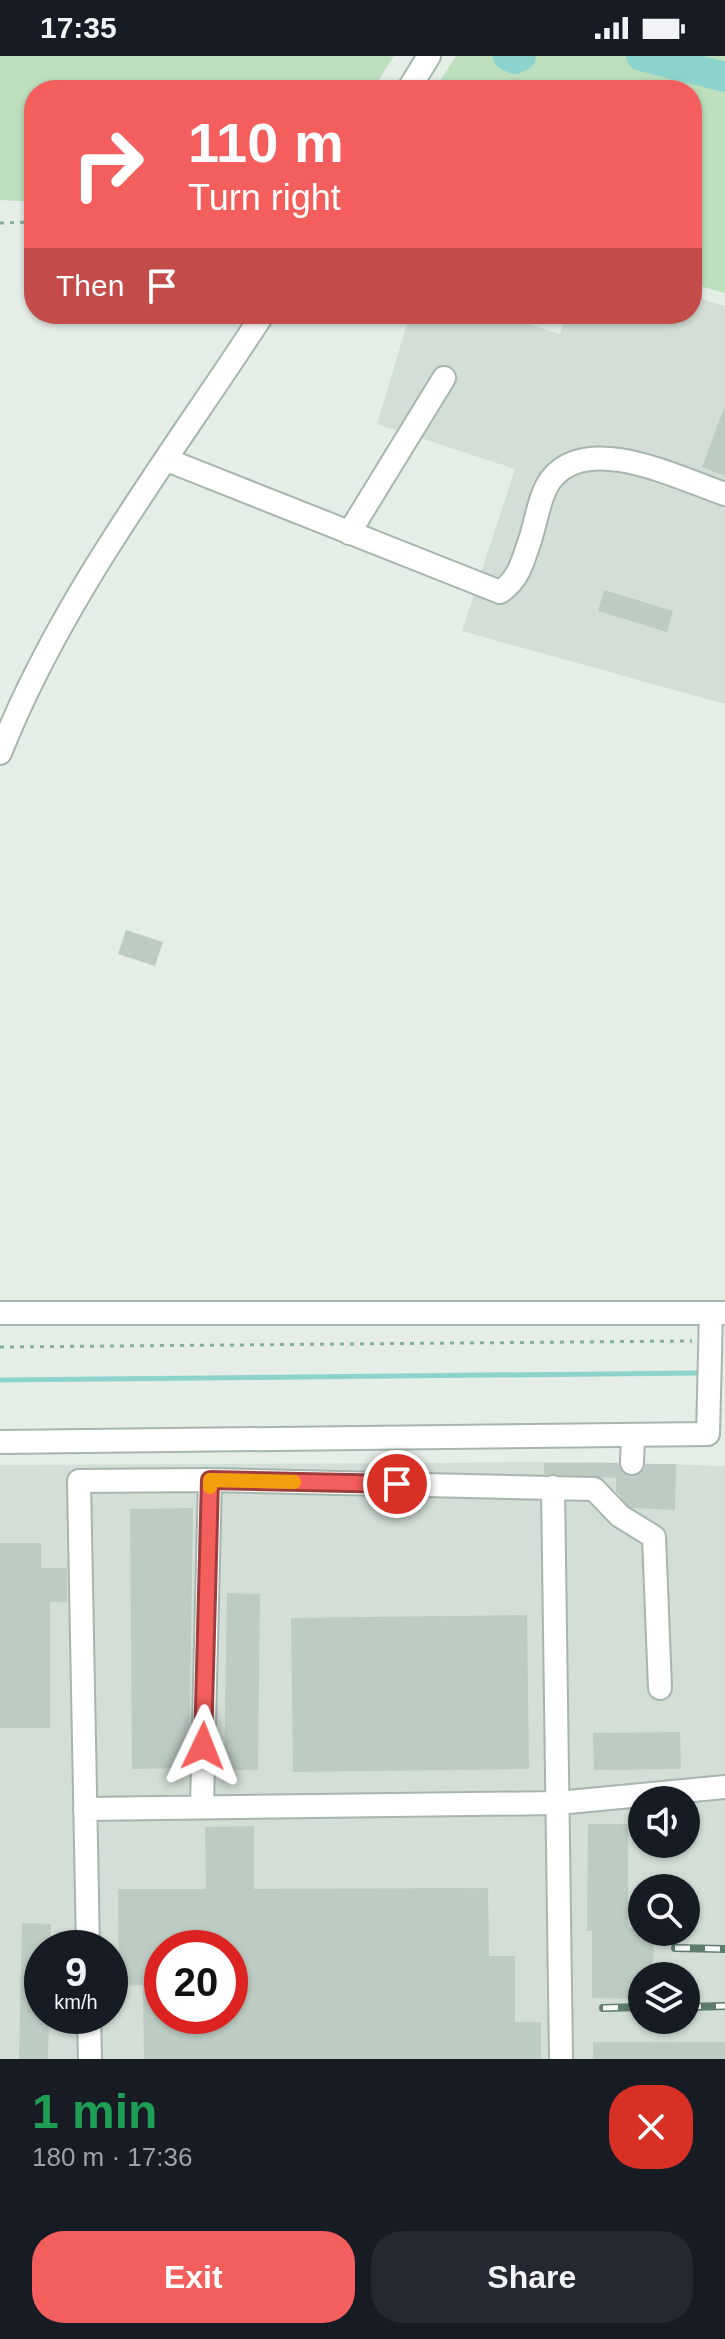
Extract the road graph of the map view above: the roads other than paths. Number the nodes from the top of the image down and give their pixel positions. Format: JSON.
{"nodes":[{"id":1,"x":427,"y":60,"type":"edge"},
{"id":2,"x":414,"y":80,"type":"edge"},
{"id":3,"x":256,"y":324,"type":"edge"},
{"id":4,"x":444,"y":378,"type":"dead end"},
{"id":5,"x":167,"y":460,"type":"junction"},
{"id":6,"x":725,"y":494,"type":"edge"},
{"id":7,"x":349,"y":533,"type":"junction"},
{"id":8,"x":0,"y":753,"type":"edge"},
{"id":9,"x":0,"y":1313,"type":"edge"},
{"id":10,"x":718,"y":1313,"type":"edge"},
{"id":11,"x":633,"y":1435,"type":"junction"},
{"id":12,"x":0,"y":1442,"type":"edge"},
{"id":13,"x":632,"y":1463,"type":"tunnel mouth"},
{"id":14,"x":210,"y":1480,"type":"junction"},
{"id":15,"x":553,"y":1487,"type":"junction"},
{"id":16,"x":660,"y":1688,"type":"dead end"},
{"id":17,"x":725,"y":1787,"type":"edge"},
{"id":18,"x":558,"y":1803,"type":"junction"},
{"id":19,"x":202,"y":1805,"type":"junction"},
{"id":20,"x":85,"y":1809,"type":"junction"},
{"id":21,"x":88,"y":1930,"type":"edge"},
{"id":22,"x":89,"y":2034,"type":"edge"},
{"id":23,"x":90,"y":2059,"type":"edge"},
{"id":24,"x":561,"y":2059,"type":"edge"}],
"edges":[{"from":1,"to":2,"type":"street"},
{"from":3,"to":5,"type":"street"},
{"from":4,"to":7,"type":"street"},
{"from":5,"to":7,"type":"street"},
{"from":5,"to":8,"type":"street"},
{"from":6,"to":7,"type":"street"},
{"from":9,"to":10,"type":"street"},
{"from":10,"to":11,"type":"street"},
{"from":11,"to":12,"type":"street"},
{"from":11,"to":13,"type":"street"},
{"from":14,"to":15,"type":"street"},
{"from":14,"to":19,"type":"street"},
{"from":14,"to":20,"type":"street"},
{"from":15,"to":16,"type":"street"},
{"from":15,"to":18,"type":"street"},
{"from":17,"to":18,"type":"street"},
{"from":18,"to":19,"type":"street"},
{"from":18,"to":24,"type":"street"},
{"from":19,"to":20,"type":"street"},
{"from":20,"to":21,"type":"street"},
{"from":22,"to":23,"type":"street"}]}
